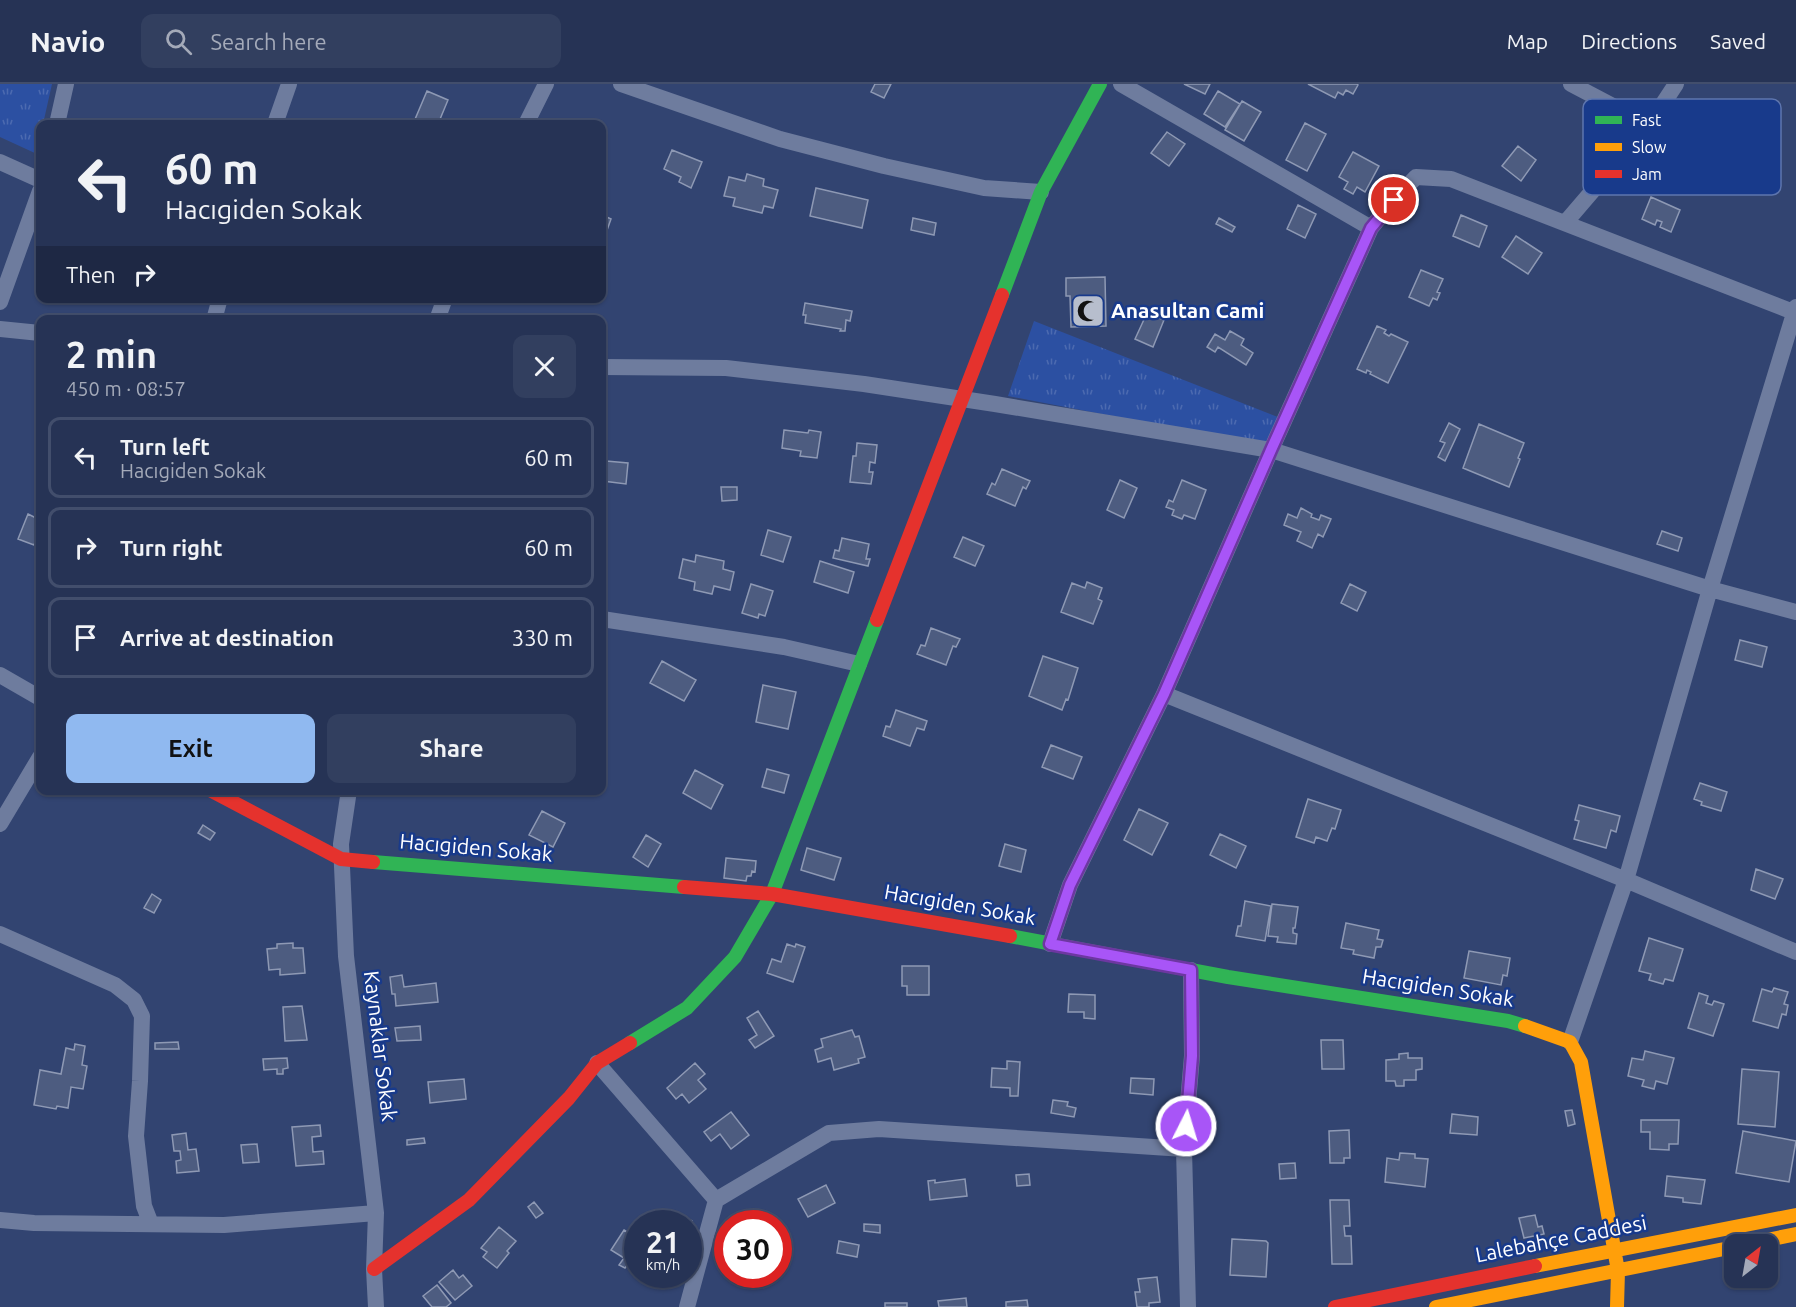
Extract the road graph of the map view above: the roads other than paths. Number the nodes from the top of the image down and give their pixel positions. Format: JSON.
{"nodes":[{"id":1,"x":66,"y":84,"type":"edge"},
{"id":2,"x":289,"y":84,"type":"edge"},
{"id":3,"x":546,"y":84,"type":"edge"},
{"id":4,"x":621,"y":84,"type":"edge"},
{"id":5,"x":1100,"y":84,"type":"edge"},
{"id":6,"x":1121,"y":84,"type":"edge"},
{"id":7,"x":1571,"y":84,"type":"edge"},
{"id":8,"x":1676,"y":84,"type":"edge"},
{"id":9,"x":1600,"y":99,"type":"edge"},
{"id":10,"x":1666,"y":99,"type":"edge"},
{"id":11,"x":58,"y":120,"type":"edge"},
{"id":12,"x":276,"y":120,"type":"edge"},
{"id":13,"x":528,"y":120,"type":"edge"},
{"id":14,"x":0,"y":162,"type":"edge"},
{"id":15,"x":36,"y":178,"type":"edge"},
{"id":16,"x":1041,"y":192,"type":"junction"},
{"id":17,"x":1590,"y":195,"type":"edge"},
{"id":18,"x":36,"y":201,"type":"edge"},
{"id":19,"x":1565,"y":224,"type":"junction"},
{"id":20,"x":1371,"y":228,"type":"junction"},
{"id":21,"x":0,"y":302,"type":"edge"},
{"id":22,"x":1795,"y":311,"type":"edge"},
{"id":23,"x":0,"y":328,"type":"edge"},
{"id":24,"x":36,"y":332,"type":"edge"},
{"id":25,"x":606,"y":367,"type":"edge"},
{"id":26,"x":960,"y":400,"type":"junction"},
{"id":27,"x":1271,"y":450,"type":"junction"},
{"id":28,"x":1710,"y":589,"type":"junction"},
{"id":29,"x":1796,"y":612,"type":"edge"},
{"id":30,"x":606,"y":620,"type":"edge"},
{"id":31,"x":860,"y":664,"type":"junction"},
{"id":32,"x":0,"y":675,"type":"edge"},
{"id":33,"x":1164,"y":694,"type":"junction"},
{"id":34,"x":36,"y":696,"type":"edge"},
{"id":35,"x":36,"y":764,"type":"edge"},
{"id":36,"x":219,"y":795,"type":"edge"},
{"id":37,"x":348,"y":795,"type":"edge"},
{"id":38,"x":0,"y":824,"type":"edge"},
{"id":39,"x":341,"y":859,"type":"junction"},
{"id":40,"x":1626,"y":880,"type":"junction"},
{"id":41,"x":772,"y":894,"type":"junction"},
{"id":42,"x":0,"y":934,"type":"edge"},
{"id":43,"x":1050,"y":944,"type":"junction"},
{"id":44,"x":1796,"y":952,"type":"edge"},
{"id":45,"x":1191,"y":970,"type":"junction"},
{"id":46,"x":1570,"y":1042,"type":"junction"},
{"id":47,"x":597,"y":1063,"type":"junction"},
{"id":48,"x":1184,"y":1149,"type":"junction"},
{"id":49,"x":716,"y":1200,"type":"junction"},
{"id":50,"x":376,"y":1213,"type":"junction"},
{"id":51,"x":1796,"y":1215,"type":"edge"},
{"id":52,"x":0,"y":1220,"type":"edge"},
{"id":53,"x":151,"y":1224,"type":"junction"},
{"id":54,"x":1796,"y":1234,"type":"edge"},
{"id":55,"x":1778,"y":1238,"type":"edge"},
{"id":56,"x":1724,"y":1249,"type":"edge"},
{"id":57,"x":1614,"y":1250,"type":"junction"},
{"id":58,"x":374,"y":1269,"type":"junction"},
{"id":59,"x":1617,"y":1271,"type":"junction"},
{"id":60,"x":376,"y":1307,"type":"edge"},
{"id":61,"x":687,"y":1307,"type":"edge"},
{"id":62,"x":1188,"y":1307,"type":"edge"},
{"id":63,"x":1335,"y":1307,"type":"edge"},
{"id":64,"x":1436,"y":1307,"type":"edge"},
{"id":65,"x":1617,"y":1307,"type":"edge"}],
"edges":[{"from":1,"to":11,"type":"street"},
{"from":2,"to":12,"type":"street"},
{"from":3,"to":13,"type":"street"},
{"from":4,"to":16,"type":"street"},
{"from":5,"to":16,"type":"street"},
{"from":6,"to":20,"type":"street"},
{"from":7,"to":9,"type":"street"},
{"from":8,"to":10,"type":"street"},
{"from":14,"to":15,"type":"street"},
{"from":16,"to":26,"type":"street"},
{"from":17,"to":19,"type":"street"},
{"from":18,"to":21,"type":"street"},
{"from":19,"to":20,"type":"street"},
{"from":19,"to":22,"type":"street"},
{"from":20,"to":27,"type":"street"},
{"from":22,"to":28,"type":"street"},
{"from":23,"to":24,"type":"street"},
{"from":25,"to":26,"type":"street"},
{"from":26,"to":27,"type":"street"},
{"from":26,"to":31,"type":"street"},
{"from":27,"to":28,"type":"street"},
{"from":27,"to":33,"type":"street"},
{"from":28,"to":29,"type":"street"},
{"from":28,"to":40,"type":"street"},
{"from":30,"to":31,"type":"street"},
{"from":31,"to":41,"type":"street"},
{"from":32,"to":34,"type":"street"},
{"from":33,"to":40,"type":"street"},
{"from":33,"to":43,"type":"street"},
{"from":35,"to":38,"type":"street"},
{"from":36,"to":39,"type":"street","name":"Hacıgiden Sokak"},
{"from":37,"to":39,"type":"street","name":"Kaynaklar Sokak"},
{"from":39,"to":41,"type":"street","name":"Hacıgiden Sokak"},
{"from":39,"to":50,"type":"street","name":"Kaynaklar Sokak"},
{"from":40,"to":44,"type":"street"},
{"from":40,"to":46,"type":"street"},
{"from":41,"to":43,"type":"street","name":"Hacıgiden Sokak"},
{"from":41,"to":47,"type":"street"},
{"from":42,"to":53,"type":"street"},
{"from":43,"to":45,"type":"street","name":"Hacıgiden Sokak"},
{"from":45,"to":46,"type":"street","name":"Hacıgiden Sokak"},
{"from":45,"to":48,"type":"street"},
{"from":46,"to":57,"type":"street"},
{"from":47,"to":49,"type":"street"},
{"from":47,"to":58,"type":"street"},
{"from":48,"to":49,"type":"street"},
{"from":48,"to":62,"type":"street"},
{"from":49,"to":61,"type":"street"},
{"from":50,"to":53,"type":"street"},
{"from":50,"to":58,"type":"street","name":"Kaynaklar Sokak"},
{"from":51,"to":57,"type":"street","name":"Lalebahçe Caddesi"},
{"from":52,"to":53,"type":"street"},
{"from":54,"to":55,"type":"street"},
{"from":56,"to":59,"type":"street","name":"Lalebahçe Caddesi"},
{"from":57,"to":59,"type":"street"},
{"from":57,"to":63,"type":"street","name":"Lalebahçe Caddesi"},
{"from":58,"to":60,"type":"street","name":"Kaynaklar Sokak"},
{"from":59,"to":64,"type":"street","name":"Lalebahçe Caddesi"},
{"from":59,"to":65,"type":"street"}]}
